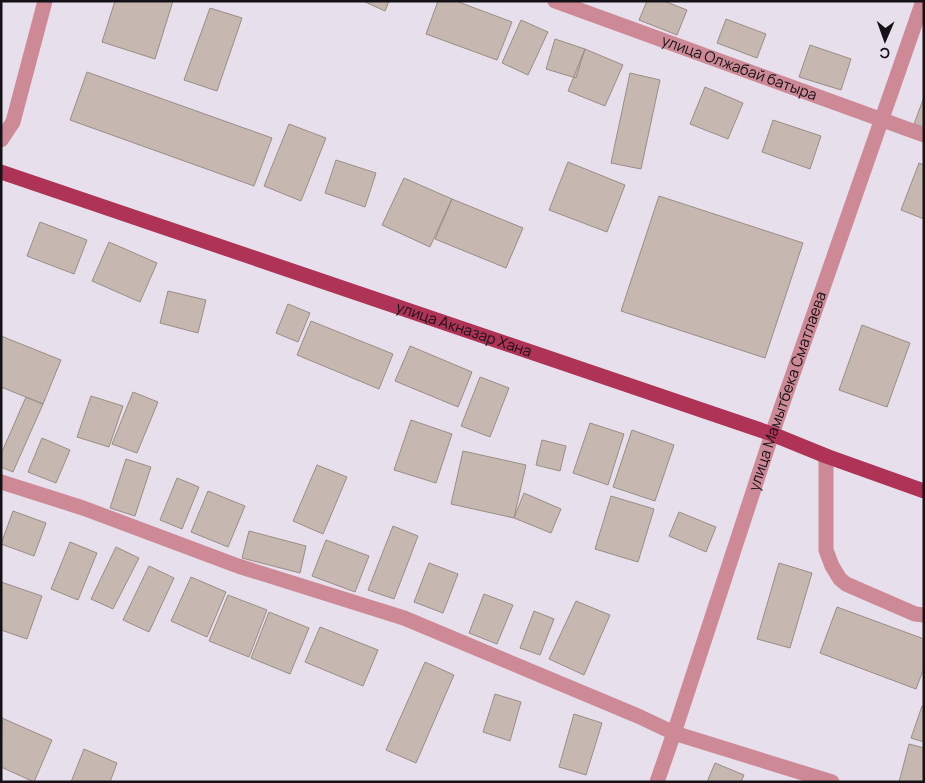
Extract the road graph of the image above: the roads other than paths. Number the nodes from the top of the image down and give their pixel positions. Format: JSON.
{"nodes":[{"id":1,"x":45,"y":1,"type":"edge"},
{"id":2,"x":555,"y":1,"type":"edge"},
{"id":3,"x":923,"y":1,"type":"edge"},
{"id":4,"x":882,"y":120,"type":"junction"},
{"id":5,"x":924,"y":135,"type":"edge"},
{"id":6,"x":1,"y":140,"type":"edge"},
{"id":7,"x":1,"y":172,"type":"edge"},
{"id":8,"x":772,"y":434,"type":"junction"},
{"id":9,"x":826,"y":456,"type":"junction"},
{"id":10,"x":1,"y":482,"type":"edge"},
{"id":11,"x":924,"y":491,"type":"edge"},
{"id":12,"x":924,"y":615,"type":"edge"},
{"id":13,"x":674,"y":733,"type":"junction"},
{"id":14,"x":657,"y":782,"type":"edge"},
{"id":15,"x":832,"y":782,"type":"edge"}],
"edges":[{"from":1,"to":6,"type":"street"},
{"from":2,"to":4,"type":"street","name":"улица Олжабай батыра"},
{"from":3,"to":4,"type":"street","name":"улица Мамытбека Сматлаева"},
{"from":4,"to":5,"type":"street","name":"улица Олжабай батыра"},
{"from":4,"to":8,"type":"street","name":"улица Мамытбека Сматлаева"},
{"from":7,"to":8,"type":"main road","name":"улица Акназар Хана"},
{"from":8,"to":9,"type":"main road","name":"улица Акназар Хана"},
{"from":8,"to":13,"type":"street","name":"улица Мамытбека Сматлаева"},
{"from":9,"to":11,"type":"main road","name":"улица Акназар Хана"},
{"from":9,"to":12,"type":"street"},
{"from":10,"to":13,"type":"street"},
{"from":13,"to":14,"type":"street","name":"улица Мамытбека Сматлаева"},
{"from":13,"to":15,"type":"street"}]}
